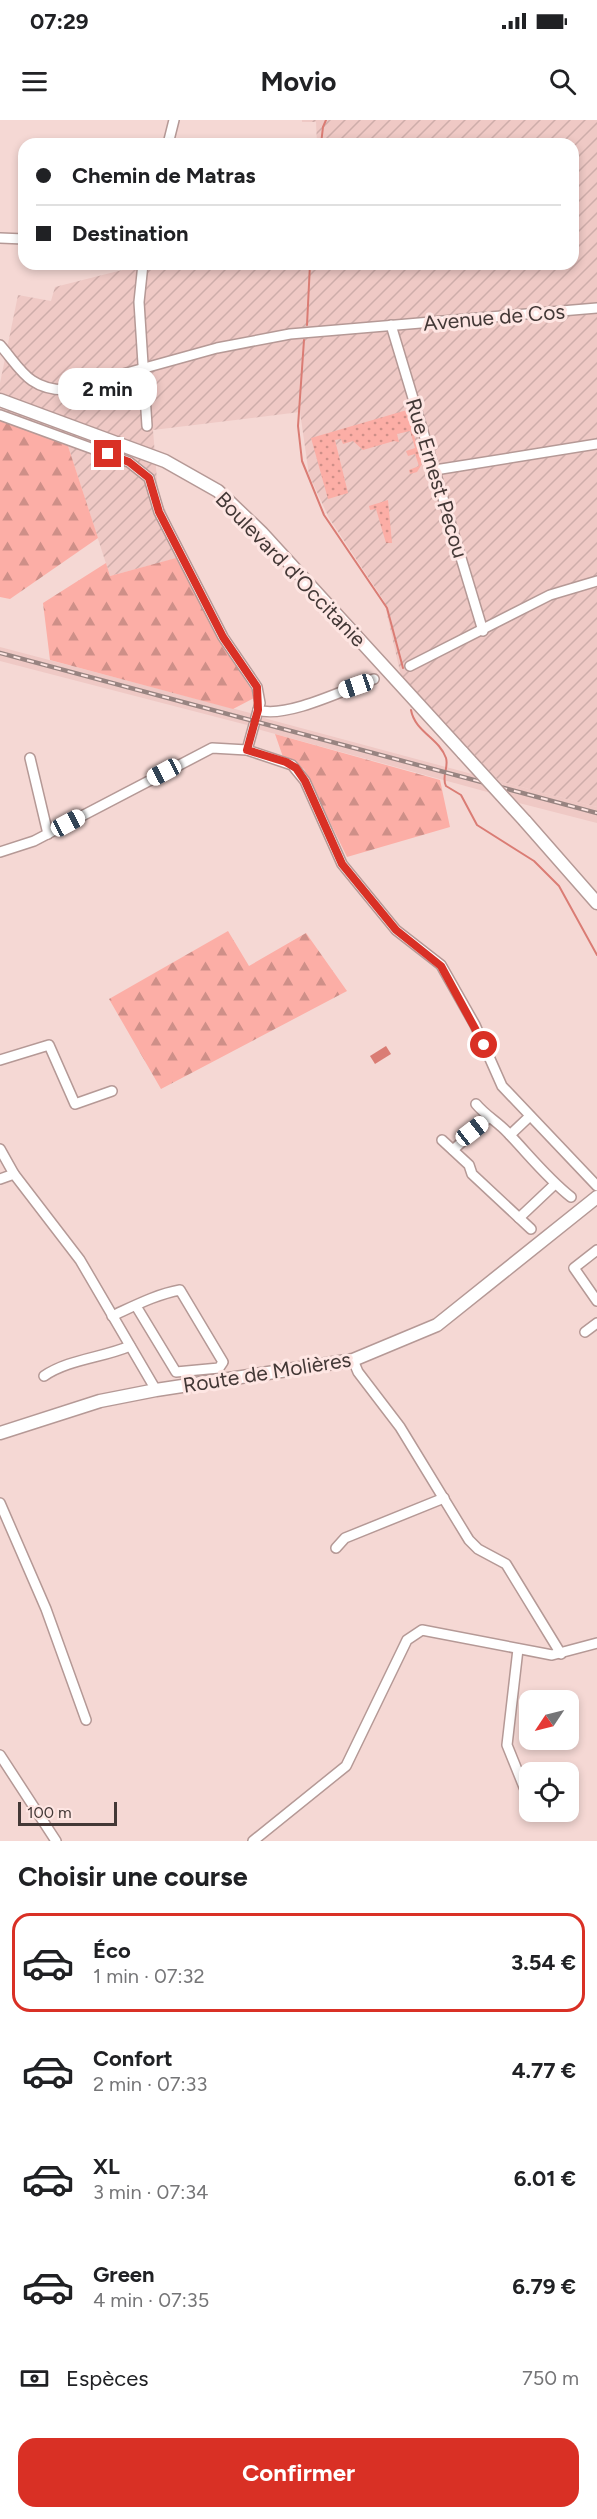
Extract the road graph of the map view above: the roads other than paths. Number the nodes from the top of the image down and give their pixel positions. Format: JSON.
{"nodes":[{"id":1,"x":174,"y":120,"type":"edge"},
{"id":2,"x":170,"y":138,"type":"edge"},
{"id":3,"x":0,"y":238,"type":"edge"},
{"id":4,"x":18,"y":239,"type":"edge"},
{"id":5,"x":142,"y":270,"type":"edge"},
{"id":6,"x":597,"y":308,"type":"edge"},
{"id":7,"x":391,"y":325,"type":"junction"},
{"id":8,"x":0,"y":345,"type":"edge"},
{"id":9,"x":145,"y":367,"type":"junction"},
{"id":10,"x":0,"y":400,"type":"edge"},
{"id":11,"x":0,"y":415,"type":"edge"},
{"id":12,"x":147,"y":426,"type":"dead end"},
{"id":13,"x":597,"y":444,"type":"edge"},
{"id":14,"x":435,"y":470,"type":"junction"},
{"id":15,"x":597,"y":581,"type":"edge"},
{"id":16,"x":483,"y":631,"type":"junction"},
{"id":17,"x":410,"y":666,"type":"dead end"},
{"id":18,"x":374,"y":679,"type":"dead end"},
{"id":19,"x":258,"y":710,"type":"junction"},
{"id":20,"x":247,"y":750,"type":"junction"},
{"id":21,"x":30,"y":758,"type":"dead end"},
{"id":22,"x":48,"y":834,"type":"junction"},
{"id":23,"x":0,"y":852,"type":"edge"},
{"id":24,"x":597,"y":903,"type":"edge"},
{"id":25,"x":0,"y":1060,"type":"edge"},
{"id":26,"x":112,"y":1091,"type":"dead end"},
{"id":27,"x":476,"y":1104,"type":"dead end"},
{"id":28,"x":530,"y":1116,"type":"junction"},
{"id":29,"x":488,"y":1118,"type":"junction"},
{"id":30,"x":510,"y":1135,"type":"junction"},
{"id":31,"x":442,"y":1140,"type":"dead end"},
{"id":32,"x":0,"y":1149,"type":"edge"},
{"id":33,"x":453,"y":1150,"type":"junction"},
{"id":34,"x":14,"y":1174,"type":"junction"},
{"id":35,"x":0,"y":1179,"type":"edge"},
{"id":36,"x":555,"y":1184,"type":"junction"},
{"id":37,"x":597,"y":1186,"type":"edge"},
{"id":38,"x":571,"y":1197,"type":"dead end"},
{"id":39,"x":597,"y":1197,"type":"edge"},
{"id":40,"x":519,"y":1218,"type":"junction"},
{"id":41,"x":531,"y":1229,"type":"dead end"},
{"id":42,"x":597,"y":1250,"type":"edge"},
{"id":43,"x":597,"y":1301,"type":"edge"},
{"id":44,"x":136,"y":1306,"type":"junction"},
{"id":45,"x":112,"y":1316,"type":"junction"},
{"id":46,"x":597,"y":1323,"type":"edge"},
{"id":47,"x":585,"y":1332,"type":"dead end"},
{"id":48,"x":130,"y":1346,"type":"junction"},
{"id":49,"x":353,"y":1360,"type":"junction"},
{"id":50,"x":44,"y":1376,"type":"dead end"},
{"id":51,"x":156,"y":1390,"type":"junction"},
{"id":52,"x":0,"y":1433,"type":"edge"},
{"id":53,"x":444,"y":1498,"type":"junction"},
{"id":54,"x":0,"y":1503,"type":"edge"},
{"id":55,"x":336,"y":1548,"type":"dead end"},
{"id":56,"x":597,"y":1643,"type":"edge"},
{"id":57,"x":519,"y":1649,"type":"junction"},
{"id":58,"x":561,"y":1654,"type":"junction"},
{"id":59,"x":86,"y":1720,"type":"dead end"},
{"id":60,"x":0,"y":1755,"type":"edge"},
{"id":61,"x":519,"y":1775,"type":"edge"},
{"id":62,"x":56,"y":1841,"type":"edge"},
{"id":63,"x":253,"y":1841,"type":"edge"}],
"edges":[{"from":1,"to":2,"type":"street"},
{"from":3,"to":4,"type":"street"},
{"from":5,"to":9,"type":"street"},
{"from":6,"to":7,"type":"street","name":"Avenue de Cos"},
{"from":7,"to":9,"type":"street","name":"Avenue de Cos"},
{"from":7,"to":14,"type":"street","name":"Rue Ernest Pecou"},
{"from":8,"to":9,"type":"street","name":"Avenue de Cos"},
{"from":9,"to":12,"type":"street"},
{"from":10,"to":24,"type":"main road","name":"Boulevard d'Occitanie","bridge":true},
{"from":11,"to":19,"type":"street"},
{"from":13,"to":14,"type":"street"},
{"from":14,"to":16,"type":"street","name":"Rue Ernest Pecou"},
{"from":15,"to":16,"type":"street"},
{"from":16,"to":17,"type":"street"},
{"from":18,"to":19,"type":"street"},
{"from":19,"to":20,"type":"street"},
{"from":20,"to":22,"type":"street"},
{"from":20,"to":28,"type":"street"},
{"from":21,"to":22,"type":"street"},
{"from":22,"to":23,"type":"street"},
{"from":25,"to":26,"type":"street"},
{"from":27,"to":29,"type":"street"},
{"from":28,"to":30,"type":"street"},
{"from":28,"to":37,"type":"street"},
{"from":29,"to":30,"type":"street"},
{"from":29,"to":33,"type":"street"},
{"from":30,"to":36,"type":"street"},
{"from":31,"to":33,"type":"street"},
{"from":32,"to":34,"type":"street"},
{"from":33,"to":40,"type":"street"},
{"from":34,"to":35,"type":"street"},
{"from":34,"to":45,"type":"street"},
{"from":36,"to":38,"type":"street"},
{"from":36,"to":40,"type":"street"},
{"from":39,"to":49,"type":"main road","name":"Route de Molières"},
{"from":40,"to":41,"type":"street"},
{"from":42,"to":43,"type":"street"},
{"from":44,"to":44,"type":"street"},
{"from":44,"to":45,"type":"street"},
{"from":45,"to":48,"type":"street"},
{"from":46,"to":47,"type":"street"},
{"from":48,"to":50,"type":"street"},
{"from":48,"to":51,"type":"street"},
{"from":49,"to":51,"type":"main road","name":"Route de Molières"},
{"from":49,"to":53,"type":"street"},
{"from":51,"to":52,"type":"main road","name":"Route de Molières"},
{"from":53,"to":55,"type":"street"},
{"from":53,"to":58,"type":"street"},
{"from":54,"to":59,"type":"street"},
{"from":56,"to":58,"type":"street"},
{"from":57,"to":58,"type":"street"},
{"from":57,"to":61,"type":"street"},
{"from":57,"to":63,"type":"street"},
{"from":60,"to":62,"type":"street"}]}
